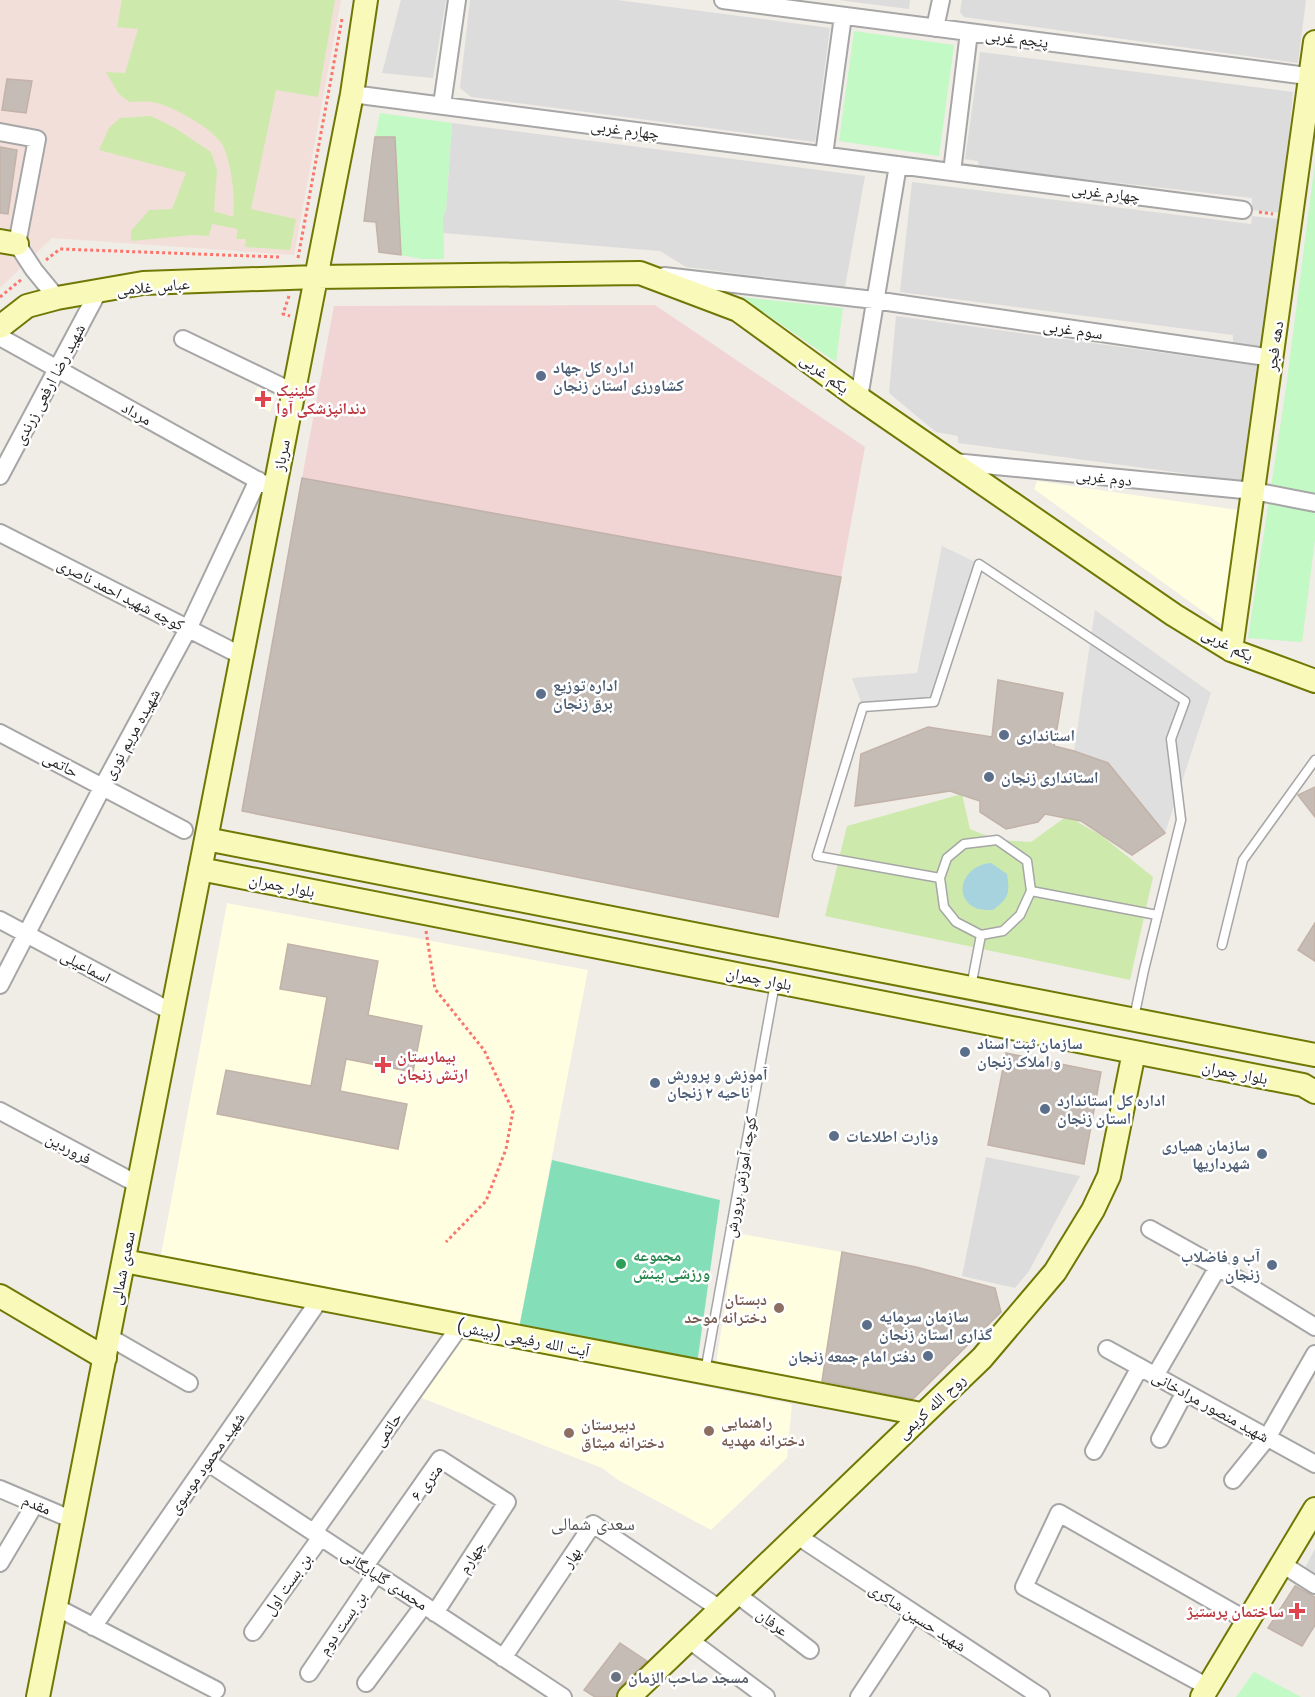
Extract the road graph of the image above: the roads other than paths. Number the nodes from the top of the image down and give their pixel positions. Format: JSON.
{"nodes":[{"id":1,"x":366,"y":0,"type":"edge"},
{"id":2,"x":457,"y":0,"type":"edge"},
{"id":3,"x":723,"y":0,"type":"edge"},
{"id":4,"x":940,"y":0,"type":"edge"},
{"id":5,"x":843,"y":16,"type":"junction"},
{"id":6,"x":935,"y":28,"type":"junction"},
{"id":7,"x":969,"y":32,"type":"junction"},
{"id":8,"x":1315,"y":42,"type":"edge"},
{"id":9,"x":1313,"y":77,"type":"edge"},
{"id":10,"x":352,"y":94,"type":"junction"},
{"id":11,"x":442,"y":105,"type":"junction"},
{"id":12,"x":0,"y":132,"type":"edge"},
{"id":13,"x":824,"y":155,"type":"junction"},
{"id":14,"x":898,"y":165,"type":"junction"},
{"id":15,"x":952,"y":172,"type":"junction"},
{"id":16,"x":1243,"y":210,"type":"dead end"},
{"id":17,"x":8,"y":242,"type":"edge"},
{"id":18,"x":640,"y":273,"type":"junction"},
{"id":19,"x":316,"y":277,"type":"junction"},
{"id":20,"x":98,"y":292,"type":"junction"},
{"id":21,"x":57,"y":298,"type":"junction"},
{"id":22,"x":874,"y":300,"type":"junction"},
{"id":23,"x":0,"y":327,"type":"edge"},
{"id":24,"x":0,"y":337,"type":"edge"},
{"id":25,"x":183,"y":339,"type":"dead end"},
{"id":26,"x":1273,"y":358,"type":"junction"},
{"id":27,"x":57,"y":369,"type":"junction"},
{"id":28,"x":293,"y":392,"type":"junction"},
{"id":29,"x":859,"y":398,"type":"junction"},
{"id":30,"x":953,"y":462,"type":"junction"},
{"id":31,"x":0,"y":476,"type":"edge"},
{"id":32,"x":266,"y":485,"type":"junction"},
{"id":33,"x":1254,"y":491,"type":"junction"},
{"id":34,"x":1315,"y":503,"type":"edge"},
{"id":35,"x":0,"y":533,"type":"edge"},
{"id":36,"x":188,"y":629,"type":"junction"},
{"id":37,"x":1231,"y":650,"type":"junction"},
{"id":38,"x":242,"y":656,"type":"junction"},
{"id":39,"x":1315,"y":677,"type":"edge"},
{"id":40,"x":0,"y":733,"type":"edge"},
{"id":41,"x":1315,"y":760,"type":"edge"},
{"id":42,"x":103,"y":786,"type":"junction"},
{"id":43,"x":184,"y":830,"type":"dead end"},
{"id":44,"x":206,"y":839,"type":"junction"},
{"id":45,"x":272,"y":851,"type":"junction"},
{"id":46,"x":200,"y":869,"type":"junction"},
{"id":47,"x":940,"y":878,"type":"junction"},
{"id":48,"x":258,"y":880,"type":"junction"},
{"id":49,"x":1031,"y":891,"type":"junction"},
{"id":50,"x":1157,"y":915,"type":"junction"},
{"id":51,"x":0,"y":920,"type":"edge"},
{"id":52,"x":26,"y":934,"type":"junction"},
{"id":53,"x":981,"y":935,"type":"junction"},
{"id":54,"x":1222,"y":945,"type":"dead end"},
{"id":55,"x":781,"y":952,"type":"junction"},
{"id":56,"x":776,"y":982,"type":"junction"},
{"id":57,"x":0,"y":985,"type":"edge"},
{"id":58,"x":970,"y":989,"type":"junction"},
{"id":59,"x":172,"y":1012,"type":"junction"},
{"id":60,"x":1134,"y":1021,"type":"junction"},
{"id":61,"x":1134,"y":1052,"type":"junction"},
{"id":62,"x":1315,"y":1055,"type":"edge"},
{"id":63,"x":1314,"y":1090,"type":"edge"},
{"id":64,"x":0,"y":1111,"type":"edge"},
{"id":65,"x":139,"y":1185,"type":"junction"},
{"id":66,"x":1150,"y":1229,"type":"dead end"},
{"id":67,"x":124,"y":1261,"type":"junction"},
{"id":68,"x":1218,"y":1267,"type":"junction"},
{"id":69,"x":0,"y":1296,"type":"edge"},
{"id":70,"x":320,"y":1299,"type":"junction"},
{"id":71,"x":460,"y":1326,"type":"junction"},
{"id":72,"x":1315,"y":1327,"type":"edge"},
{"id":73,"x":107,"y":1348,"type":"junction"},
{"id":74,"x":1107,"y":1349,"type":"dead end"},
{"id":75,"x":1315,"y":1354,"type":"edge"},
{"id":76,"x":1140,"y":1367,"type":"junction"},
{"id":77,"x":705,"y":1373,"type":"junction"},
{"id":78,"x":1155,"y":1376,"type":"junction"},
{"id":79,"x":189,"y":1383,"type":"dead end"},
{"id":80,"x":1185,"y":1392,"type":"junction"},
{"id":81,"x":921,"y":1414,"type":"junction"},
{"id":82,"x":1267,"y":1438,"type":"junction"},
{"id":83,"x":1161,"y":1439,"type":"dead end"},
{"id":84,"x":1094,"y":1451,"type":"dead end"},
{"id":85,"x":207,"y":1462,"type":"junction"},
{"id":86,"x":1315,"y":1464,"type":"edge"},
{"id":87,"x":1233,"y":1480,"type":"dead end"},
{"id":88,"x":0,"y":1489,"type":"edge"},
{"id":89,"x":507,"y":1502,"type":"joint"},
{"id":90,"x":35,"y":1504,"type":"junction"},
{"id":91,"x":1315,"y":1509,"type":"edge"},
{"id":92,"x":73,"y":1520,"type":"junction"},
{"id":93,"x":317,"y":1535,"type":"junction"},
{"id":94,"x":796,"y":1535,"type":"junction"},
{"id":95,"x":0,"y":1563,"type":"edge"},
{"id":96,"x":1282,"y":1564,"type":"junction"},
{"id":97,"x":370,"y":1570,"type":"junction"},
{"id":98,"x":1315,"y":1585,"type":"edge"},
{"id":99,"x":728,"y":1601,"type":"junction"},
{"id":100,"x":56,"y":1607,"type":"junction"},
{"id":101,"x":430,"y":1609,"type":"junction"},
{"id":102,"x":914,"y":1615,"type":"junction"},
{"id":103,"x":1248,"y":1621,"type":"junction"},
{"id":104,"x":93,"y":1627,"type":"junction"},
{"id":105,"x":253,"y":1632,"type":"dead end"},
{"id":106,"x":688,"y":1640,"type":"junction"},
{"id":107,"x":810,"y":1650,"type":"dead end"},
{"id":108,"x":503,"y":1658,"type":"junction"},
{"id":109,"x":309,"y":1673,"type":"dead end"},
{"id":110,"x":366,"y":1683,"type":"dead end"},
{"id":111,"x":216,"y":1690,"type":"dead end"},
{"id":112,"x":1205,"y":1692,"type":"edge"},
{"id":113,"x":37,"y":1695,"type":"edge"},
{"id":114,"x":563,"y":1697,"type":"edge"},
{"id":115,"x":628,"y":1697,"type":"edge"},
{"id":116,"x":766,"y":1697,"type":"edge"},
{"id":117,"x":859,"y":1697,"type":"edge"},
{"id":118,"x":1041,"y":1697,"type":"edge"}],
"edges":[{"from":1,"to":10,"type":"main road","name":"سرباز"},
{"from":2,"to":11,"type":"street"},
{"from":3,"to":5,"type":"street","name":"پنجم غربی"},
{"from":4,"to":6,"type":"street"},
{"from":5,"to":6,"type":"street","name":"پنجم غربی"},
{"from":5,"to":13,"type":"street"},
{"from":6,"to":7,"type":"street","name":"پنجم غربی"},
{"from":7,"to":9,"type":"street","name":"پنجم غربی"},
{"from":7,"to":15,"type":"street"},
{"from":8,"to":9,"type":"main road","name":"دهه فجر"},
{"from":9,"to":26,"type":"main road","name":"دهه فجر"},
{"from":10,"to":11,"type":"street","name":"چهارم غربی"},
{"from":10,"to":19,"type":"main road","name":"سرباز"},
{"from":11,"to":13,"type":"street","name":"چهارم غربی"},
{"from":12,"to":17,"type":"street"},
{"from":13,"to":14,"type":"street","name":"چهارم غربی"},
{"from":14,"to":15,"type":"street","name":"چهارم غربی"},
{"from":14,"to":22,"type":"street"},
{"from":15,"to":16,"type":"street","name":"چهارم غربی"},
{"from":17,"to":21,"type":"street"},
{"from":18,"to":19,"type":"main road","name":"یکم غربی"},
{"from":18,"to":22,"type":"street","name":"سوم غربی"},
{"from":18,"to":29,"type":"main road","name":"یکم غربی"},
{"from":19,"to":20,"type":"main road","name":"عباس غلامی"},
{"from":19,"to":28,"type":"main road","name":"سرباز"},
{"from":20,"to":21,"type":"main road","name":"عباس غلامی"},
{"from":20,"to":27,"type":"street","name":"شهید رضا ارفعی زرندی"},
{"from":21,"to":23,"type":"main road","name":"عباس غلامی"},
{"from":22,"to":26,"type":"street","name":"سوم غربی"},
{"from":22,"to":29,"type":"street"},
{"from":24,"to":27,"type":"street","name":"مرداد"},
{"from":25,"to":28,"type":"street"},
{"from":26,"to":33,"type":"main road","name":"دهه فجر"},
{"from":27,"to":31,"type":"street","name":"شهید رضا ارفعی زرندی"},
{"from":27,"to":32,"type":"street","name":"مرداد"},
{"from":28,"to":32,"type":"main road","name":"سرباز"},
{"from":29,"to":30,"type":"main road","name":"یکم غربی"},
{"from":30,"to":33,"type":"street","name":"دوم غربی"},
{"from":30,"to":37,"type":"main road","name":"یکم غربی"},
{"from":32,"to":36,"type":"street","name":"شهیده مریم نوری"},
{"from":32,"to":38,"type":"main road","name":"سرباز"},
{"from":33,"to":34,"type":"street","name":"دوم غربی"},
{"from":33,"to":37,"type":"main road","name":"دهه فجر"},
{"from":35,"to":36,"type":"street","name":"کوچه شهید احمد ناصری"},
{"from":36,"to":38,"type":"street","name":"کوچه شهید احمد ناصری"},
{"from":36,"to":42,"type":"street","name":"شهیده مریم نوری"},
{"from":37,"to":39,"type":"main road","name":"یکم غربی"},
{"from":38,"to":44,"type":"main road","name":"سرباز"},
{"from":40,"to":42,"type":"street","name":"حاتمی"},
{"from":41,"to":54,"type":"lane"},
{"from":42,"to":43,"type":"street","name":"حاتمی"},
{"from":42,"to":52,"type":"street","name":"شهیده مریم نوری"},
{"from":44,"to":45,"type":"main road","name":"بلوار چمران"},
{"from":44,"to":46,"type":"main road","name":"سعدی شمالی"},
{"from":45,"to":48,"type":"main road"},
{"from":45,"to":55,"type":"main road","name":"بلوار چمران"},
{"from":46,"to":48,"type":"main road","name":"بلوار چمران"},
{"from":46,"to":59,"type":"main road","name":"سعدی شمالی"},
{"from":47,"to":49,"type":"lane"},
{"from":47,"to":50,"type":"lane"},
{"from":47,"to":53,"type":"lane"},
{"from":48,"to":56,"type":"main road","name":"بلوار چمران"},
{"from":49,"to":50,"type":"lane"},
{"from":49,"to":53,"type":"lane"},
{"from":50,"to":60,"type":"lane"},
{"from":51,"to":52,"type":"street","name":"اسماعیلی"},
{"from":52,"to":57,"type":"street","name":"شهیده مریم نوری"},
{"from":52,"to":59,"type":"street","name":"اسماعیلی"},
{"from":53,"to":58,"type":"lane"},
{"from":55,"to":56,"type":"main road"},
{"from":55,"to":58,"type":"main road","name":"بلوار چمران"},
{"from":56,"to":61,"type":"main road","name":"بلوار چمران"},
{"from":56,"to":77,"type":"lane","name":"کوچه آموزش پرورش"},
{"from":58,"to":60,"type":"main road","name":"بلوار چمران"},
{"from":59,"to":65,"type":"main road","name":"سعدی شمالی"},
{"from":60,"to":62,"type":"main road","name":"بلوار چمران"},
{"from":61,"to":63,"type":"main road","name":"بلوار چمران"},
{"from":61,"to":81,"type":"main road","name":"روح الله کریمی"},
{"from":64,"to":65,"type":"street","name":"فروردین"},
{"from":65,"to":67,"type":"main road","name":"سعدی شمالی"},
{"from":66,"to":68,"type":"street"},
{"from":67,"to":70,"type":"main road","name":"آیت الله رفیعی (بینش)"},
{"from":67,"to":73,"type":"main road","name":"سعدی شمالی"},
{"from":68,"to":72,"type":"street"},
{"from":68,"to":78,"type":"street"},
{"from":69,"to":73,"type":"main road"},
{"from":70,"to":71,"type":"main road","name":"آیت الله رفیعی (بینش)"},
{"from":70,"to":85,"type":"street","name":"شهید محمود موسوی"},
{"from":71,"to":77,"type":"main road","name":"آیت الله رفیعی (بینش)"},
{"from":71,"to":93,"type":"street","name":"حاتمی"},
{"from":73,"to":79,"type":"street"},
{"from":73,"to":92,"type":"main road","name":"سعدی شمالی"},
{"from":74,"to":76,"type":"street","name":"شهید منصور مرادخانی"},
{"from":75,"to":82,"type":"street"},
{"from":76,"to":78,"type":"street","name":"شهید منصور مرادخانی"},
{"from":76,"to":84,"type":"street"},
{"from":77,"to":81,"type":"main road","name":"آیت الله رفیعی (بینش)"},
{"from":78,"to":80,"type":"street","name":"شهید منصور مرادخانی"},
{"from":80,"to":82,"type":"street","name":"شهید منصور مرادخانی"},
{"from":80,"to":83,"type":"street"},
{"from":81,"to":94,"type":"main road","name":"روح الله کریمی"},
{"from":82,"to":86,"type":"street","name":"شهید منصور مرادخانی"},
{"from":82,"to":87,"type":"street"},
{"from":85,"to":93,"type":"street","name":"محمدی گلپایگانی"},
{"from":85,"to":104,"type":"street","name":"شهید محمود موسوی"},
{"from":88,"to":90,"type":"street","name":"مقدم"},
{"from":89,"to":97,"type":"street","name":"۶ متری"},
{"from":89,"to":101,"type":"street","name":"چهارم"},
{"from":90,"to":92,"type":"street","name":"مقدم"},
{"from":90,"to":95,"type":"street"},
{"from":91,"to":96,"type":"main road"},
{"from":92,"to":100,"type":"main road","name":"سعدی شمالی"},
{"from":93,"to":97,"type":"street","name":"محمدی گلپایگانی"},
{"from":93,"to":105,"type":"street","name":"بن بست اول"},
{"from":94,"to":99,"type":"main road","name":"روح الله کریمی"},
{"from":94,"to":102,"type":"street","name":"شهید حسین شاکری"},
{"from":96,"to":98,"type":"street"},
{"from":96,"to":103,"type":"main road"},
{"from":97,"to":101,"type":"street","name":"محمدی گلپایگانی"},
{"from":97,"to":109,"type":"street","name":"بن بست دوم"},
{"from":99,"to":106,"type":"main road","name":"روح الله کریمی"},
{"from":99,"to":107,"type":"street","name":"عرفان"},
{"from":99,"to":108,"type":"street","name":"بهار"},
{"from":100,"to":104,"type":"street"},
{"from":100,"to":113,"type":"main road","name":"سعدی شمالی"},
{"from":101,"to":108,"type":"street","name":"محمدی گلپایگانی"},
{"from":101,"to":110,"type":"street","name":"چهارم"},
{"from":102,"to":117,"type":"street"},
{"from":102,"to":118,"type":"street","name":"شهید حسین شاکری"},
{"from":103,"to":112,"type":"main road"},
{"from":103,"to":112,"type":"street"},
{"from":104,"to":111,"type":"street"},
{"from":106,"to":115,"type":"main road","name":"روح الله کریمی"},
{"from":106,"to":116,"type":"street"},
{"from":108,"to":114,"type":"street","name":"محمدی گلپایگانی"}]}
